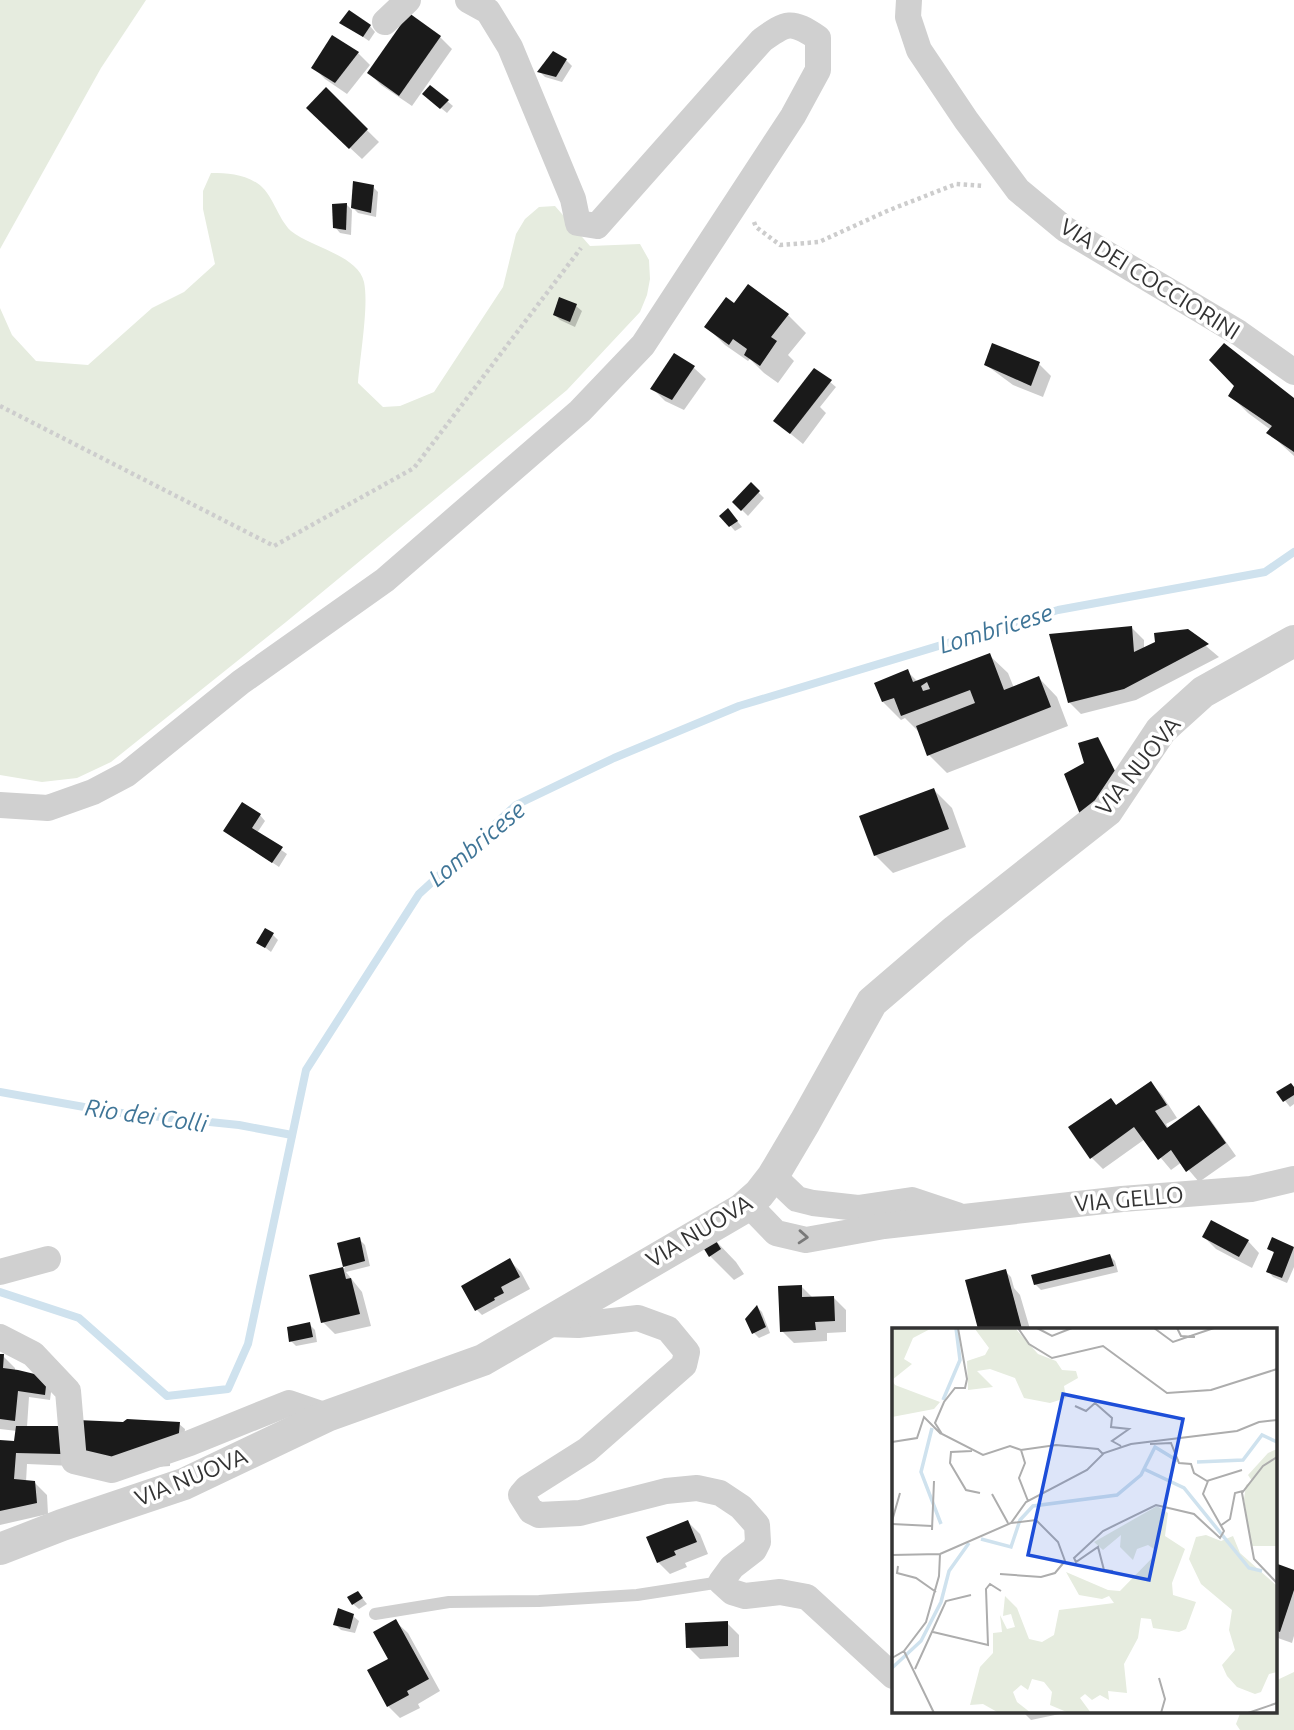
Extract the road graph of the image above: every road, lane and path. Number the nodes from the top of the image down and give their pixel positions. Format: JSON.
{"nodes":[{"id":1,"x":408,"y":0,"type":"edge"},
{"id":2,"x":468,"y":0,"type":"edge"},
{"id":3,"x":909,"y":0,"type":"edge"},
{"id":4,"x":385,"y":23,"type":"dead end"},
{"id":5,"x":1018,"y":190,"type":"junction"},
{"id":6,"x":744,"y":193,"type":"junction"},
{"id":7,"x":597,"y":226,"type":"junction"},
{"id":8,"x":1294,"y":372,"type":"edge"},
{"id":9,"x":0,"y":406,"type":"edge"},
{"id":10,"x":1294,"y":641,"type":"edge"},
{"id":11,"x":0,"y":805,"type":"edge"},
{"id":12,"x":773,"y":1176,"type":"junction"},
{"id":13,"x":1294,"y":1179,"type":"edge"},
{"id":14,"x":748,"y":1204,"type":"junction"},
{"id":15,"x":964,"y":1218,"type":"junction"},
{"id":16,"x":48,"y":1259,"type":"dead end"},
{"id":17,"x":0,"y":1272,"type":"edge"},
{"id":18,"x":548,"y":1324,"type":"junction"},
{"id":19,"x":0,"y":1337,"type":"edge"},
{"id":20,"x":327,"y":1416,"type":"junction"},
{"id":21,"x":0,"y":1549,"type":"edge"},
{"id":22,"x":721,"y":1582,"type":"junction"},
{"id":23,"x":375,"y":1614,"type":"dead end"},
{"id":24,"x":892,"y":1675,"type":"edge"}],
"edges":[{"from":1,"to":4,"type":"street"},
{"from":2,"to":7,"type":"street"},
{"from":3,"to":5,"type":"street","name":"VIA DEI COCCIORINI"},
{"from":5,"to":6,"type":"path"},
{"from":5,"to":8,"type":"street","name":"VIA DEI COCCIORINI"},
{"from":6,"to":7,"type":"street"},
{"from":6,"to":11,"type":"street"},
{"from":7,"to":9,"type":"path"},
{"from":10,"to":12,"type":"street","name":"VIA NUOVA"},
{"from":12,"to":14,"type":"street","name":"VIA NUOVA"},
{"from":12,"to":15,"type":"street","name":"VIA GELLO"},
{"from":13,"to":15,"type":"street","name":"VIA GELLO"},
{"from":14,"to":15,"type":"street","name":"VIA GELLO","one_way":true},
{"from":14,"to":18,"type":"street","name":"VIA NUOVA"},
{"from":16,"to":17,"type":"street"},
{"from":18,"to":20,"type":"street","name":"VIA NUOVA"},
{"from":18,"to":22,"type":"street"},
{"from":19,"to":20,"type":"street"},
{"from":20,"to":21,"type":"street","name":"VIA NUOVA"},
{"from":22,"to":23,"type":"lane"},
{"from":22,"to":24,"type":"street"}]}
